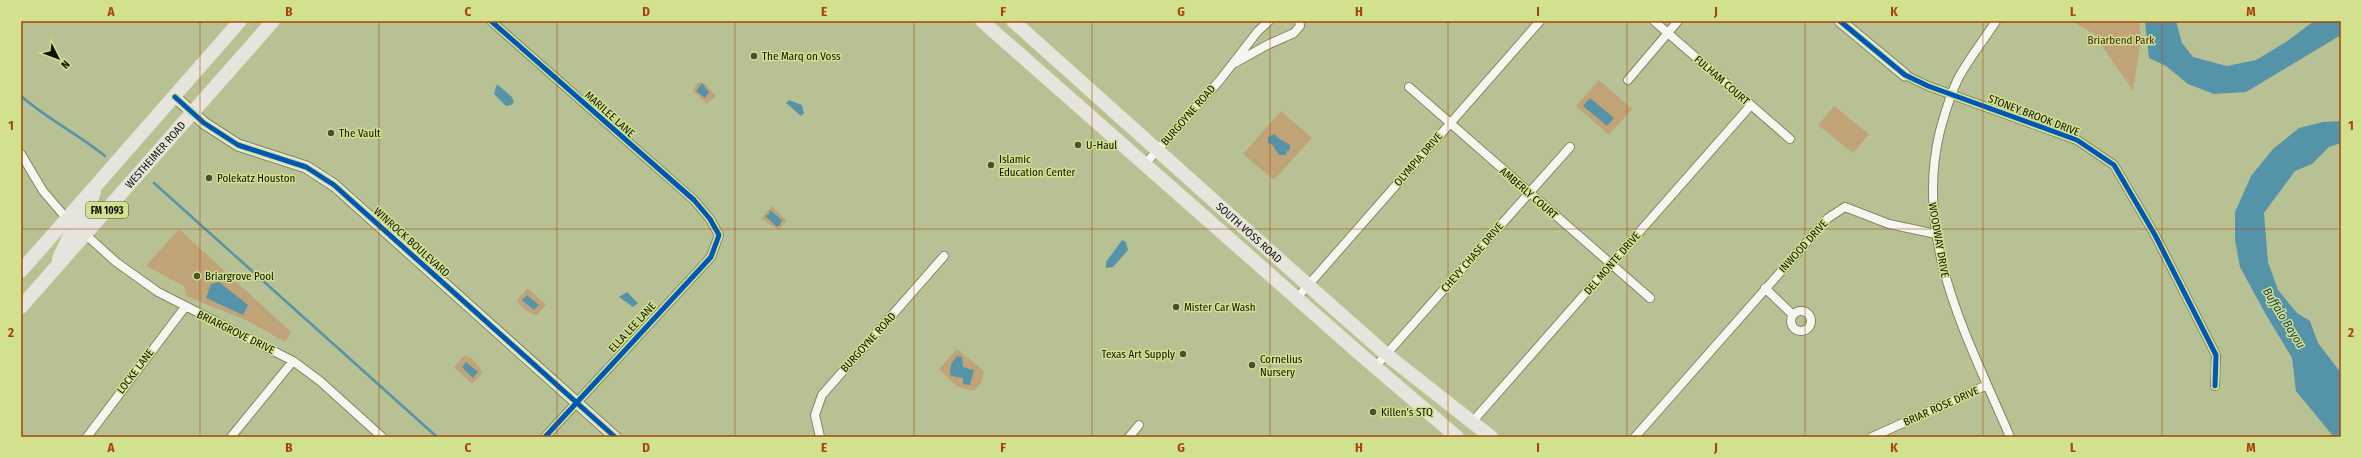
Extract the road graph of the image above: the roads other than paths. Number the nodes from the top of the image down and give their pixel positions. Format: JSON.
{"nodes":[{"id":1,"x":240,"y":21,"type":"edge"},
{"id":2,"x":261,"y":21,"type":"edge"},
{"id":3,"x":273,"y":21,"type":"edge"},
{"id":4,"x":491,"y":21,"type":"edge"},
{"id":5,"x":982,"y":21,"type":"edge"},
{"id":6,"x":1013,"y":21,"type":"edge"},
{"id":7,"x":1269,"y":21,"type":"edge"},
{"id":8,"x":1300,"y":21,"type":"edge"},
{"id":9,"x":1540,"y":21,"type":"edge"},
{"id":10,"x":1654,"y":21,"type":"edge"},
{"id":11,"x":1678,"y":21,"type":"edge"},
{"id":12,"x":1840,"y":21,"type":"edge"},
{"id":13,"x":1996,"y":21,"type":"edge"},
{"id":14,"x":1668,"y":33,"type":"junction"},
{"id":15,"x":255,"y":42,"type":"junction"},
{"id":16,"x":1230,"y":65,"type":"junction"},
{"id":17,"x":1066,"y":70,"type":"junction"},
{"id":18,"x":1905,"y":75,"type":"joint"},
{"id":19,"x":1628,"y":80,"type":"dead end"},
{"id":20,"x":1054,"y":84,"type":"junction"},
{"id":21,"x":1409,"y":87,"type":"dead end"},
{"id":22,"x":1951,"y":95,"type":"junction"},
{"id":23,"x":174,"y":97,"type":"junction"},
{"id":24,"x":1751,"y":105,"type":"junction"},
{"id":25,"x":192,"y":112,"type":"junction"},
{"id":26,"x":1450,"y":123,"type":"junction"},
{"id":27,"x":1790,"y":139,"type":"dead end"},
{"id":28,"x":1570,"y":147,"type":"dead end"},
{"id":29,"x":1157,"y":151,"type":"junction"},
{"id":30,"x":21,"y":154,"type":"edge"},
{"id":31,"x":1145,"y":164,"type":"junction"},
{"id":32,"x":97,"y":185,"type":"junction"},
{"id":33,"x":1529,"y":192,"type":"junction"},
{"id":34,"x":67,"y":219,"type":"junction"},
{"id":35,"x":713,"y":224,"type":"joint"},
{"id":36,"x":85,"y":234,"type":"junction"},
{"id":37,"x":1936,"y":234,"type":"junction"},
{"id":38,"x":944,"y":256,"type":"dead end"},
{"id":39,"x":1611,"y":264,"type":"junction"},
{"id":40,"x":56,"y":267,"type":"junction"},
{"id":41,"x":21,"y":271,"type":"edge"},
{"id":42,"x":1308,"y":286,"type":"junction"},
{"id":43,"x":1764,"y":288,"type":"junction"},
{"id":44,"x":1297,"y":298,"type":"junction"},
{"id":45,"x":1650,"y":298,"type":"dead end"},
{"id":46,"x":21,"y":307,"type":"edge"},
{"id":47,"x":185,"y":307,"type":"junction"},
{"id":48,"x":1793,"y":315,"type":"dead end"},
{"id":49,"x":1387,"y":355,"type":"junction"},
{"id":50,"x":293,"y":361,"type":"junction"},
{"id":51,"x":1376,"y":367,"type":"junction"},
{"id":52,"x":1988,"y":385,"type":"junction"},
{"id":53,"x":2215,"y":386,"type":"dead end"},
{"id":54,"x":577,"y":402,"type":"junction"},
{"id":55,"x":1473,"y":421,"type":"junction"},
{"id":56,"x":1139,"y":425,"type":"dead end"},
{"id":57,"x":87,"y":437,"type":"edge"},
{"id":58,"x":231,"y":437,"type":"edge"},
{"id":59,"x":382,"y":437,"type":"edge"},
{"id":60,"x":545,"y":437,"type":"edge"},
{"id":61,"x":614,"y":437,"type":"edge"},
{"id":62,"x":820,"y":437,"type":"edge"},
{"id":63,"x":1129,"y":437,"type":"edge"},
{"id":64,"x":1457,"y":437,"type":"edge"},
{"id":65,"x":1491,"y":437,"type":"edge"},
{"id":66,"x":1635,"y":437,"type":"edge"},
{"id":67,"x":1872,"y":437,"type":"edge"},
{"id":68,"x":2010,"y":437,"type":"edge"}],
"edges":[{"from":1,"to":23,"type":"main road","number":"FM 1093"},
{"from":2,"to":15,"type":"main road"},
{"from":3,"to":15,"type":"main road","name":"WESTHEIMER ROAD","number":"FM 1093"},
{"from":4,"to":35,"type":"street","name":"MARILEE LANE"},
{"from":5,"to":20,"type":"main road","name":"SOUTH VOSS ROAD"},
{"from":6,"to":17,"type":"main road","name":"SOUTH VOSS ROAD"},
{"from":7,"to":16,"type":"street","name":"BURGOYNE ROAD"},
{"from":8,"to":16,"type":"street","name":"BURGOYNE ROAD"},
{"from":9,"to":26,"type":"street","name":"OLYMPIA DRIVE"},
{"from":10,"to":14,"type":"street","name":"FULHAM COURT"},
{"from":11,"to":14,"type":"street"},
{"from":12,"to":18,"type":"street","name":"STONEY BROOK DRIVE"},
{"from":13,"to":22,"type":"street","name":"WOODWAY DRIVE"},
{"from":14,"to":19,"type":"street"},
{"from":14,"to":24,"type":"street","name":"FULHAM COURT"},
{"from":15,"to":25,"type":"main road","name":"WESTHEIMER ROAD","number":"FM 1093"},
{"from":16,"to":29,"type":"street","name":"BURGOYNE ROAD"},
{"from":17,"to":20,"type":"main road"},
{"from":17,"to":29,"type":"main road","name":"SOUTH VOSS ROAD"},
{"from":18,"to":22,"type":"street","name":"STONEY BROOK DRIVE"},
{"from":20,"to":31,"type":"main road","name":"SOUTH VOSS ROAD"},
{"from":21,"to":26,"type":"street","name":"AMBERLY COURT"},
{"from":22,"to":37,"type":"street","name":"WOODWAY DRIVE"},
{"from":22,"to":53,"type":"street","name":"STONEY BROOK DRIVE"},
{"from":23,"to":25,"type":"street","name":"WINROCK BOULEVARD"},
{"from":23,"to":32,"type":"main road","number":"FM 1093"},
{"from":24,"to":27,"type":"street","name":"FULHAM COURT"},
{"from":24,"to":39,"type":"street","name":"DEL MONTE DRIVE"},
{"from":25,"to":36,"type":"main road","name":"WESTHEIMER ROAD","number":"FM 1093"},
{"from":25,"to":54,"type":"street","name":"WINROCK BOULEVARD"},
{"from":26,"to":33,"type":"street","name":"AMBERLY COURT"},
{"from":26,"to":42,"type":"street","name":"OLYMPIA DRIVE"},
{"from":28,"to":33,"type":"street","name":"CHEVY CHASE DRIVE"},
{"from":29,"to":31,"type":"street","name":"BURGOYNE ROAD"},
{"from":29,"to":42,"type":"main road","name":"SOUTH VOSS ROAD"},
{"from":30,"to":34,"type":"street"},
{"from":31,"to":44,"type":"main road","name":"SOUTH VOSS ROAD"},
{"from":32,"to":34,"type":"main road","number":"FM 1093"},
{"from":32,"to":36,"type":"main road"},
{"from":33,"to":39,"type":"street","name":"AMBERLY COURT"},
{"from":33,"to":49,"type":"street","name":"CHEVY CHASE DRIVE"},
{"from":34,"to":40,"type":"main road"},
{"from":34,"to":41,"type":"main road","number":"FM 1093"},
{"from":35,"to":54,"type":"street","name":"ELLA LEE LANE"},
{"from":36,"to":40,"type":"main road","name":"WESTHEIMER ROAD","number":"FM 1093"},
{"from":36,"to":47,"type":"street","name":"BRIARGROVE DRIVE"},
{"from":37,"to":43,"type":"street","name":"INWOOD DRIVE"},
{"from":37,"to":52,"type":"street","name":"WOODWAY DRIVE"},
{"from":38,"to":62,"type":"street","name":"BURGOYNE ROAD"},
{"from":39,"to":45,"type":"street","name":"AMBERLY COURT"},
{"from":39,"to":55,"type":"street","name":"DEL MONTE DRIVE"},
{"from":40,"to":46,"type":"main road","name":"WESTHEIMER ROAD","number":"FM 1093"},
{"from":42,"to":44,"type":"street","name":"OLYMPIA DRIVE"},
{"from":42,"to":49,"type":"main road","name":"SOUTH VOSS ROAD"},
{"from":43,"to":48,"type":"street"},
{"from":43,"to":66,"type":"street","name":"INWOOD DRIVE"},
{"from":44,"to":51,"type":"main road","name":"SOUTH VOSS ROAD"},
{"from":47,"to":50,"type":"street","name":"BRIARGROVE DRIVE"},
{"from":47,"to":57,"type":"street","name":"LOCKE LANE"},
{"from":49,"to":51,"type":"street","name":"CHEVY CHASE DRIVE"},
{"from":49,"to":55,"type":"main road","name":"SOUTH VOSS ROAD"},
{"from":50,"to":58,"type":"street"},
{"from":50,"to":59,"type":"street","name":"BRIARGROVE DRIVE"},
{"from":51,"to":64,"type":"main road","name":"SOUTH VOSS ROAD"},
{"from":52,"to":67,"type":"street","name":"BRIAR ROSE DRIVE"},
{"from":52,"to":68,"type":"street","name":"WOODWAY DRIVE"},
{"from":54,"to":60,"type":"street","name":"ELLA LEE LANE"},
{"from":54,"to":61,"type":"street","name":"WINROCK BOULEVARD"},
{"from":55,"to":65,"type":"main road","name":"SOUTH VOSS ROAD"},
{"from":56,"to":63,"type":"street"}]}
